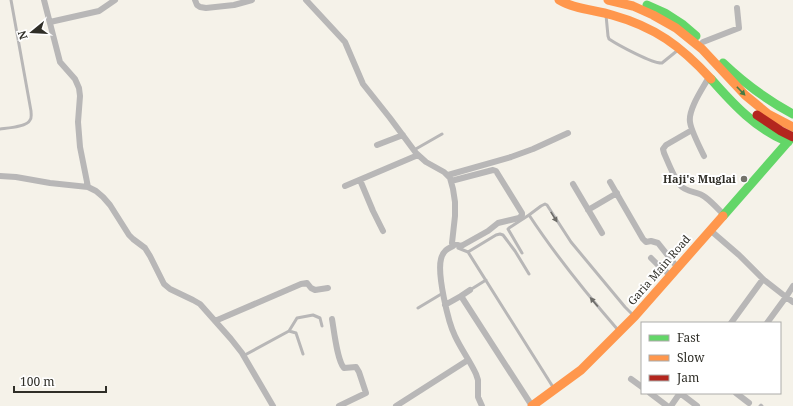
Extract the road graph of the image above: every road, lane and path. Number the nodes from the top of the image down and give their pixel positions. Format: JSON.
{"nodes":[{"id":1,"x":11,"y":0,"type":"edge"},
{"id":2,"x":44,"y":0,"type":"edge"},
{"id":3,"x":115,"y":0,"type":"edge"},
{"id":4,"x":195,"y":0,"type":"edge"},
{"id":5,"x":252,"y":0,"type":"edge"},
{"id":6,"x":306,"y":0,"type":"edge"},
{"id":7,"x":559,"y":0,"type":"edge"},
{"id":8,"x":578,"y":0,"type":"edge"},
{"id":9,"x":608,"y":0,"type":"edge"},
{"id":10,"x":632,"y":0,"type":"edge"},
{"id":11,"x":652,"y":4,"type":"edge"},
{"id":12,"x":737,"y":8,"type":"dead end"},
{"id":13,"x":606,"y":14,"type":"junction"},
{"id":14,"x":50,"y":22,"type":"junction"},
{"id":15,"x":703,"y":42,"type":"junction"},
{"id":16,"x":679,"y":48,"type":"junction"},
{"id":17,"x":709,"y":77,"type":"junction"},
{"id":18,"x":793,"y":114,"type":"edge"},
{"id":19,"x":793,"y":127,"type":"edge"},
{"id":20,"x":0,"y":130,"type":"edge"},
{"id":21,"x":692,"y":130,"type":"junction"},
{"id":22,"x":568,"y":133,"type":"dead end"},
{"id":23,"x":442,"y":134,"type":"dead end"},
{"id":24,"x":403,"y":136,"type":"junction"},
{"id":25,"x":791,"y":138,"type":"edge"},
{"id":26,"x":377,"y":146,"type":"dead end"},
{"id":27,"x":416,"y":152,"type":"junction"},
{"id":28,"x":704,"y":156,"type":"dead end"},
{"id":29,"x":448,"y":175,"type":"junction"},
{"id":30,"x":0,"y":176,"type":"edge"},
{"id":31,"x":360,"y":180,"type":"junction"},
{"id":32,"x":451,"y":181,"type":"junction"},
{"id":33,"x":610,"y":182,"type":"dead end"},
{"id":34,"x":573,"y":184,"type":"dead end"},
{"id":35,"x":346,"y":186,"type":"dead end"},
{"id":36,"x":88,"y":187,"type":"junction"},
{"id":37,"x":617,"y":193,"type":"junction"},
{"id":38,"x":588,"y":210,"type":"junction"},
{"id":39,"x":529,"y":215,"type":"junction"},
{"id":40,"x":724,"y":215,"type":"junction"},
{"id":41,"x":710,"y":230,"type":"junction"},
{"id":42,"x":383,"y":231,"type":"dead end"},
{"id":43,"x":602,"y":233,"type":"dead end"},
{"id":44,"x":453,"y":244,"type":"junction"},
{"id":45,"x":468,"y":252,"type":"junction"},
{"id":46,"x":522,"y":253,"type":"dead end"},
{"id":47,"x":651,"y":258,"type":"dead end"},
{"id":48,"x":677,"y":267,"type":"junction"},
{"id":49,"x":529,"y":274,"type":"dead end"},
{"id":50,"x":670,"y":275,"type":"junction"},
{"id":51,"x":763,"y":279,"type":"junction"},
{"id":52,"x":486,"y":280,"type":"junction"},
{"id":53,"x":793,"y":286,"type":"edge"},
{"id":54,"x":328,"y":288,"type":"dead end"},
{"id":55,"x":470,"y":290,"type":"joint"},
{"id":56,"x":443,"y":292,"type":"junction"},
{"id":57,"x":461,"y":296,"type":"junction"},
{"id":58,"x":786,"y":296,"type":"junction"},
{"id":59,"x":793,"y":302,"type":"edge"},
{"id":60,"x":446,"y":305,"type":"junction"},
{"id":61,"x":418,"y":308,"type":"dead end"},
{"id":62,"x":635,"y":316,"type":"junction"},
{"id":63,"x":332,"y":319,"type":"dead end"},
{"id":64,"x":215,"y":321,"type":"junction"},
{"id":65,"x":732,"y":322,"type":"edge"},
{"id":66,"x":768,"y":322,"type":"edge"},
{"id":67,"x":322,"y":326,"type":"dead end"},
{"id":68,"x":289,"y":331,"type":"junction"},
{"id":69,"x":619,"y":331,"type":"junction"},
{"id":70,"x":303,"y":354,"type":"dead end"},
{"id":71,"x":243,"y":356,"type":"junction"},
{"id":72,"x":468,"y":360,"type":"junction"},
{"id":73,"x":631,"y":378,"type":"dead end"},
{"id":74,"x":641,"y":386,"type":"edge"},
{"id":75,"x":554,"y":390,"type":"junction"},
{"id":76,"x":651,"y":394,"type":"edge"},
{"id":77,"x":679,"y":394,"type":"edge"},
{"id":78,"x":681,"y":394,"type":"edge"},
{"id":79,"x":737,"y":394,"type":"edge"},
{"id":80,"x":749,"y":403,"type":"dead end"},
{"id":81,"x":273,"y":406,"type":"edge"},
{"id":82,"x":339,"y":406,"type":"edge"},
{"id":83,"x":396,"y":406,"type":"edge"},
{"id":84,"x":482,"y":406,"type":"edge"},
{"id":85,"x":532,"y":406,"type":"edge"},
{"id":86,"x":667,"y":406,"type":"edge"},
{"id":87,"x":671,"y":406,"type":"edge"},
{"id":88,"x":697,"y":406,"type":"edge"}],
"edges":[{"from":1,"to":20,"type":"lane"},
{"from":2,"to":14,"type":"street"},
{"from":3,"to":14,"type":"street"},
{"from":4,"to":5,"type":"street"},
{"from":6,"to":24,"type":"street"},
{"from":7,"to":13,"type":"main road"},
{"from":8,"to":25,"type":"main road"},
{"from":9,"to":19,"type":"main road","one_way":true},
{"from":10,"to":11,"type":"main road"},
{"from":11,"to":15,"type":"main road"},
{"from":12,"to":15,"type":"street"},
{"from":13,"to":16,"type":"main road"},
{"from":13,"to":16,"type":"lane"},
{"from":14,"to":36,"type":"street"},
{"from":15,"to":18,"type":"main road"},
{"from":16,"to":17,"type":"main road"},
{"from":17,"to":21,"type":"street"},
{"from":17,"to":25,"type":"main road"},
{"from":21,"to":28,"type":"street"},
{"from":21,"to":40,"type":"street"},
{"from":22,"to":29,"type":"street"},
{"from":23,"to":27,"type":"lane"},
{"from":24,"to":26,"type":"street"},
{"from":24,"to":27,"type":"street"},
{"from":25,"to":40,"type":"main road","name":"Garia Main Road"},
{"from":27,"to":29,"type":"street"},
{"from":27,"to":31,"type":"street"},
{"from":29,"to":32,"type":"street"},
{"from":30,"to":36,"type":"street"},
{"from":31,"to":35,"type":"street"},
{"from":31,"to":42,"type":"street"},
{"from":32,"to":44,"type":"street"},
{"from":32,"to":44,"type":"street"},
{"from":33,"to":37,"type":"street"},
{"from":34,"to":38,"type":"street"},
{"from":36,"to":64,"type":"street"},
{"from":37,"to":38,"type":"street"},
{"from":37,"to":48,"type":"street"},
{"from":38,"to":43,"type":"street"},
{"from":39,"to":46,"type":"lane"},
{"from":39,"to":62,"type":"lane","one_way":true},
{"from":69,"to":39,"type":"lane","one_way":true},
{"from":40,"to":41,"type":"main road","name":"Garia Main Road"},
{"from":41,"to":48,"type":"main road","name":"Garia Main Road"},
{"from":41,"to":51,"type":"street"},
{"from":44,"to":45,"type":"lane"},
{"from":44,"to":56,"type":"street"},
{"from":45,"to":49,"type":"lane"},
{"from":45,"to":52,"type":"lane"},
{"from":47,"to":50,"type":"street"},
{"from":48,"to":50,"type":"main road","name":"Garia Main Road"},
{"from":50,"to":62,"type":"main road","name":"Garia Main Road"},
{"from":51,"to":58,"type":"street"},
{"from":51,"to":65,"type":"street"},
{"from":52,"to":55,"type":"lane"},
{"from":52,"to":75,"type":"lane"},
{"from":53,"to":58,"type":"street"},
{"from":54,"to":64,"type":"street"},
{"from":55,"to":57,"type":"street"},
{"from":56,"to":60,"type":"street"},
{"from":56,"to":61,"type":"lane"},
{"from":57,"to":60,"type":"street"},
{"from":57,"to":85,"type":"street"},
{"from":58,"to":59,"type":"street"},
{"from":58,"to":66,"type":"street"},
{"from":60,"to":72,"type":"street"},
{"from":62,"to":69,"type":"main road","name":"Garia Main Road"},
{"from":63,"to":82,"type":"street"},
{"from":64,"to":71,"type":"street"},
{"from":67,"to":68,"type":"lane"},
{"from":68,"to":70,"type":"lane"},
{"from":68,"to":71,"type":"lane"},
{"from":69,"to":75,"type":"main road","name":"Garia Main Road"},
{"from":71,"to":81,"type":"street"},
{"from":72,"to":83,"type":"street"},
{"from":72,"to":84,"type":"street"},
{"from":73,"to":74,"type":"street"},
{"from":75,"to":85,"type":"main road","name":"Garia Main Road"},
{"from":76,"to":86,"type":"street"},
{"from":77,"to":87,"type":"street"},
{"from":78,"to":88,"type":"street"},
{"from":79,"to":80,"type":"street"}]}
